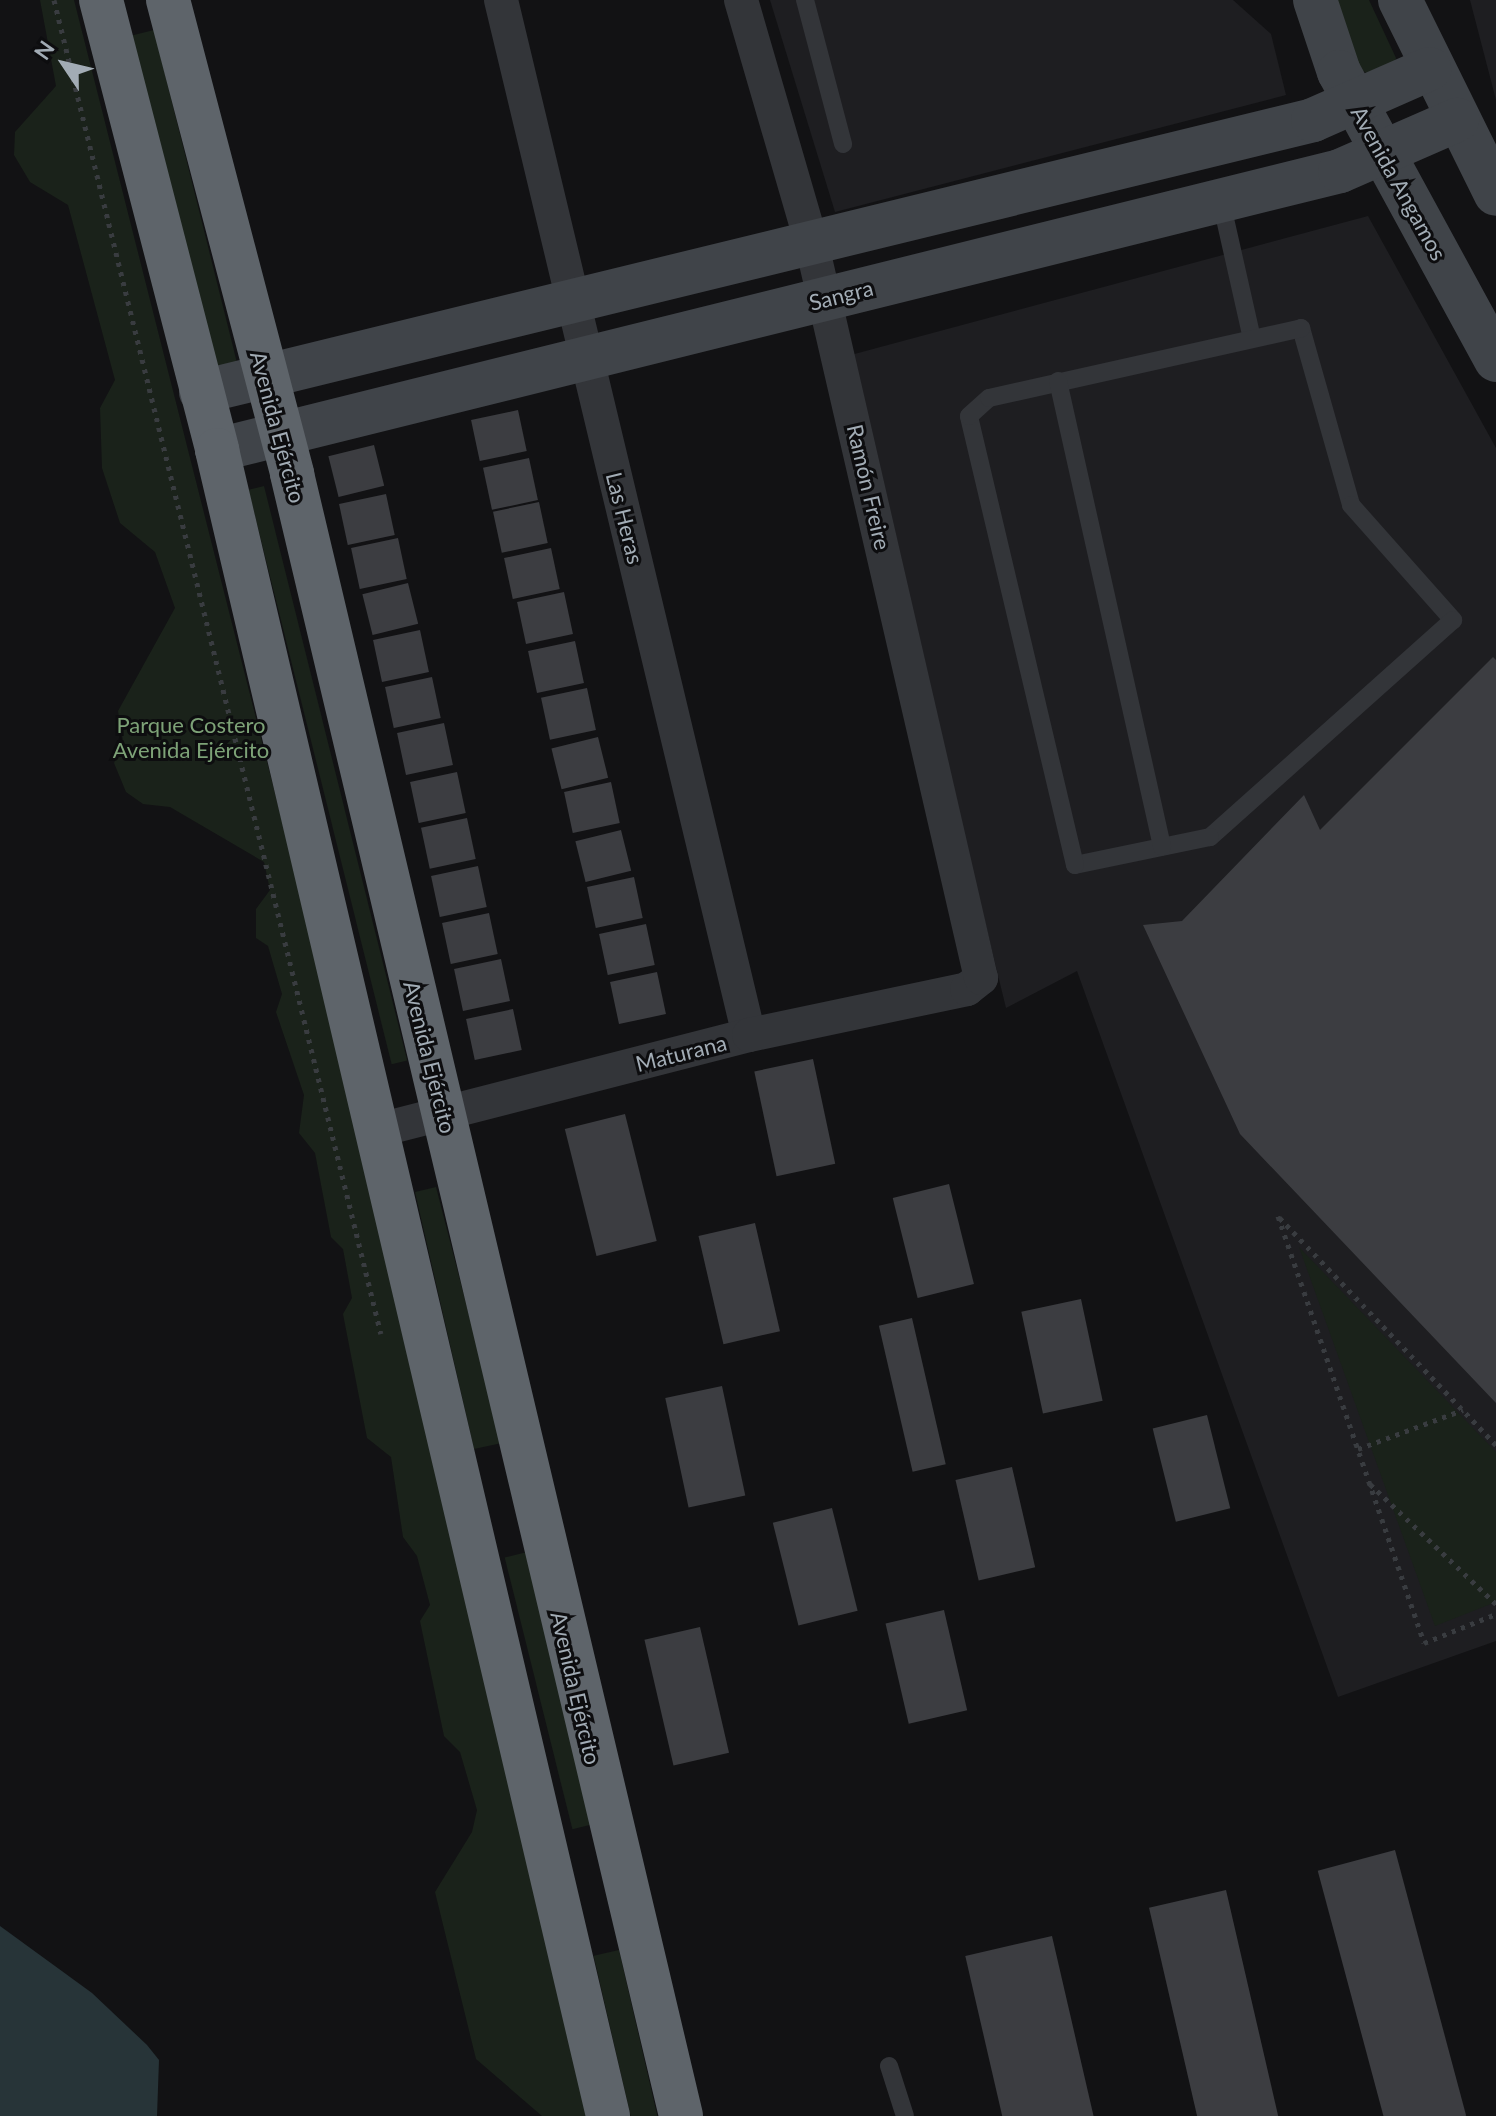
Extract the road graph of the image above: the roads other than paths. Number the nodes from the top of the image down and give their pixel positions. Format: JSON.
{"nodes":[{"id":1,"x":101,"y":0,"type":"edge"},
{"id":2,"x":168,"y":0,"type":"edge"},
{"id":3,"x":501,"y":0,"type":"edge"},
{"id":4,"x":741,"y":0,"type":"edge"},
{"id":5,"x":805,"y":0,"type":"edge"},
{"id":6,"x":1315,"y":0,"type":"edge"},
{"id":7,"x":1400,"y":0,"type":"edge"},
{"id":8,"x":1429,"y":69,"type":"junction"},
{"id":9,"x":1355,"y":103,"type":"junction"},
{"id":10,"x":1457,"y":120,"type":"junction"},
{"id":11,"x":843,"y":144,"type":"dead end"},
{"id":12,"x":1383,"y":152,"type":"junction"},
{"id":13,"x":1496,"y":194,"type":"edge"},
{"id":14,"x":1221,"y":201,"type":"junction"},
{"id":15,"x":811,"y":241,"type":"junction"},
{"id":16,"x":824,"y":299,"type":"junction"},
{"id":17,"x":574,"y":300,"type":"junction"},
{"id":18,"x":1251,"y":334,"type":"junction"},
{"id":19,"x":584,"y":356,"type":"junction"},
{"id":20,"x":1496,"y":360,"type":"edge"},
{"id":21,"x":265,"y":378,"type":"junction"},
{"id":22,"x":1058,"y":381,"type":"junction"},
{"id":23,"x":201,"y":392,"type":"junction"},
{"id":24,"x":280,"y":433,"type":"junction"},
{"id":25,"x":217,"y":450,"type":"junction"},
{"id":26,"x":1162,"y":847,"type":"junction"},
{"id":27,"x":981,"y":978,"type":"joint"},
{"id":28,"x":749,"y":1035,"type":"junction"},
{"id":29,"x":444,"y":1113,"type":"junction"},
{"id":30,"x":379,"y":1130,"type":"junction"},
{"id":31,"x":529,"y":1490,"type":"junction"},
{"id":32,"x":465,"y":1505,"type":"junction"},
{"id":33,"x":622,"y":1874,"type":"junction"},
{"id":34,"x":556,"y":1890,"type":"junction"},
{"id":35,"x":889,"y":2066,"type":"dead end"},
{"id":36,"x":608,"y":2116,"type":"edge"},
{"id":37,"x":681,"y":2116,"type":"edge"},
{"id":38,"x":905,"y":2116,"type":"edge"}],
"edges":[{"from":1,"to":23,"type":"highway"},
{"from":2,"to":21,"type":"highway","name":"Avenida Ejército"},
{"from":3,"to":17,"type":"street","name":"Las Heras"},
{"from":4,"to":15,"type":"street","name":"Ramón Freire"},
{"from":5,"to":11,"type":"lane"},
{"from":6,"to":9,"type":"street","name":"Avenida Angamos"},
{"from":7,"to":8,"type":"street"},
{"from":8,"to":9,"type":"street"},
{"from":8,"to":10,"type":"street"},
{"from":9,"to":12,"type":"street","name":"Avenida Angamos"},
{"from":9,"to":15,"type":"street"},
{"from":10,"to":12,"type":"street","name":"Sangra"},
{"from":10,"to":13,"type":"street"},
{"from":12,"to":14,"type":"street","name":"Sangra"},
{"from":12,"to":20,"type":"street","name":"Avenida Angamos"},
{"from":14,"to":16,"type":"street","name":"Sangra"},
{"from":14,"to":18,"type":"lane"},
{"from":15,"to":16,"type":"street","name":"Ramón Freire"},
{"from":15,"to":17,"type":"street"},
{"from":16,"to":19,"type":"street","name":"Sangra"},
{"from":16,"to":27,"type":"street","name":"Ramón Freire"},
{"from":17,"to":19,"type":"street","name":"Las Heras"},
{"from":17,"to":21,"type":"street"},
{"from":18,"to":22,"type":"lane"},
{"from":18,"to":26,"type":"lane"},
{"from":19,"to":24,"type":"street","name":"Sangra"},
{"from":19,"to":28,"type":"street","name":"Las Heras"},
{"from":21,"to":23,"type":"street"},
{"from":21,"to":24,"type":"highway","name":"Avenida Ejército"},
{"from":22,"to":26,"type":"lane"},
{"from":22,"to":26,"type":"lane"},
{"from":23,"to":25,"type":"highway"},
{"from":24,"to":25,"type":"street","name":"Sangra"},
{"from":24,"to":29,"type":"highway","name":"Avenida Ejército"},
{"from":25,"to":30,"type":"highway"},
{"from":27,"to":28,"type":"street","name":"Maturana"},
{"from":28,"to":29,"type":"street","name":"Maturana"},
{"from":29,"to":30,"type":"street","name":"Maturana"},
{"from":29,"to":31,"type":"highway","name":"Avenida Ejército"},
{"from":30,"to":32,"type":"highway"},
{"from":31,"to":32,"type":"highway"},
{"from":31,"to":33,"type":"highway","name":"Avenida Ejército"},
{"from":32,"to":34,"type":"highway"},
{"from":33,"to":34,"type":"highway"},
{"from":33,"to":37,"type":"highway","name":"Avenida Ejército"},
{"from":34,"to":36,"type":"highway"},
{"from":35,"to":38,"type":"lane"}]}
